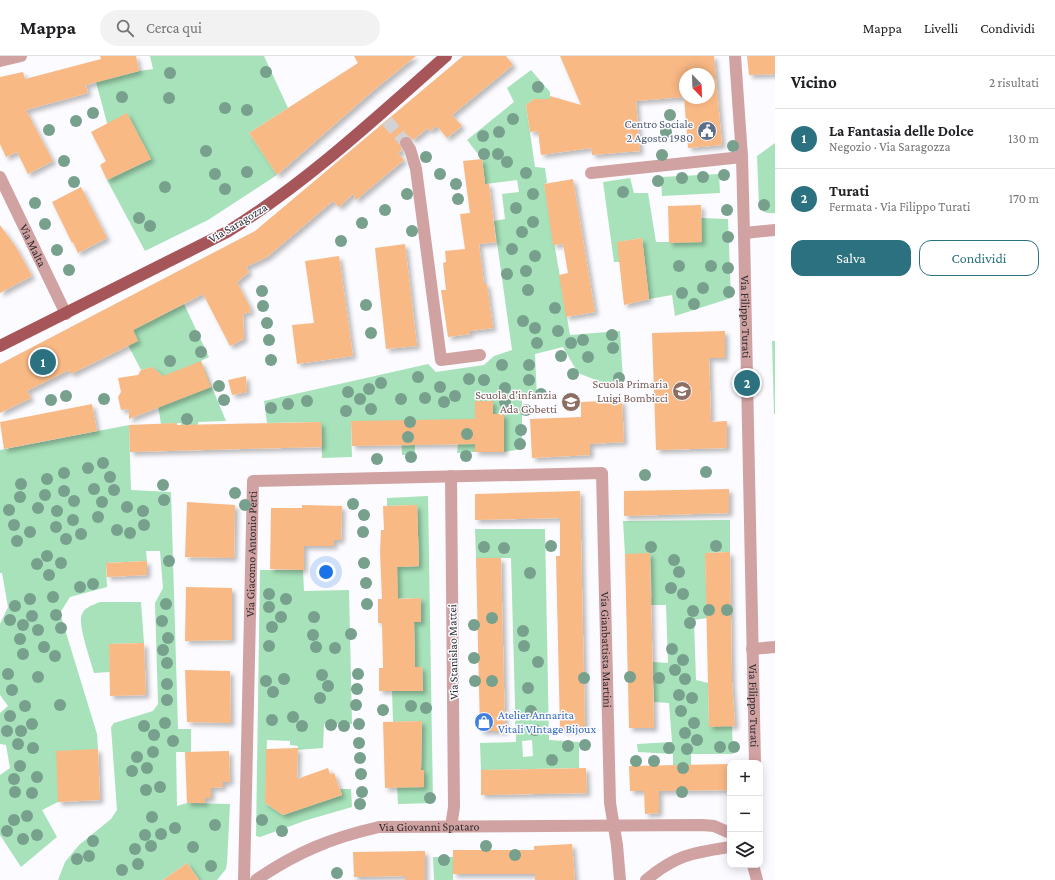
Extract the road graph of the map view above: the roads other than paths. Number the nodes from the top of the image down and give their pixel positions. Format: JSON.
{"nodes":[{"id":1,"x":21,"y":56,"type":"edge"},
{"id":2,"x":446,"y":56,"type":"edge"},
{"id":3,"x":735,"y":56,"type":"edge"},
{"id":4,"x":0,"y":61,"type":"edge"},
{"id":5,"x":406,"y":143,"type":"tunnel mouth"},
{"id":6,"x":742,"y":156,"type":"junction"},
{"id":7,"x":591,"y":173,"type":"dead end"},
{"id":8,"x":0,"y":177,"type":"edge"},
{"id":9,"x":775,"y":230,"type":"edge"},
{"id":10,"x":744,"y":233,"type":"junction"},
{"id":11,"x":66,"y":314,"type":"junction"},
{"id":12,"x":0,"y":346,"type":"edge"},
{"id":13,"x":480,"y":355,"type":"dead end"},
{"id":14,"x":602,"y":473,"type":"joint"},
{"id":15,"x":451,"y":476,"type":"junction"},
{"id":16,"x":775,"y":648,"type":"edge"},
{"id":17,"x":752,"y":649,"type":"junction"},
{"id":18,"x":755,"y":760,"type":"edge"},
{"id":19,"x":613,"y":826,"type":"junction"},
{"id":20,"x":451,"y":827,"type":"junction"},
{"id":21,"x":728,"y":832,"type":"edge"},
{"id":22,"x":727,"y":848,"type":"edge"},
{"id":23,"x":754,"y":868,"type":"edge"},
{"id":24,"x":244,"y":880,"type":"edge"},
{"id":25,"x":256,"y":880,"type":"edge"},
{"id":26,"x":620,"y":880,"type":"edge"},
{"id":27,"x":646,"y":880,"type":"edge"},
{"id":28,"x":757,"y":880,"type":"edge"}],
"edges":[{"from":1,"to":4,"type":"street"},
{"from":2,"to":11,"type":"main road","name":"Via Saragozza"},
{"from":3,"to":6,"type":"street","name":"Via Filippo Turati"},
{"from":5,"to":13,"type":"street"},
{"from":6,"to":7,"type":"street"},
{"from":6,"to":10,"type":"street","name":"Via Filippo Turati"},
{"from":8,"to":11,"type":"street","name":"Via Malta"},
{"from":9,"to":10,"type":"street"},
{"from":10,"to":17,"type":"street","name":"Via Filippo Turati"},
{"from":11,"to":12,"type":"main road","name":"Via Saragozza"},
{"from":14,"to":15,"type":"street","name":"Via Giacomo Antonio Perti"},
{"from":14,"to":19,"type":"street","name":"Via Gianbattista Martini"},
{"from":15,"to":20,"type":"street","name":"Via Stanislao Mattei"},
{"from":15,"to":24,"type":"street","name":"Via Giacomo Antonio Perti"},
{"from":16,"to":17,"type":"street","name":"Via Filippo Turati"},
{"from":17,"to":18,"type":"street","name":"Via Filippo Turati"},
{"from":19,"to":20,"type":"street","name":"Via Giovanni Spataro"},
{"from":19,"to":21,"type":"street","name":"Via Giovanni Spataro"},
{"from":19,"to":26,"type":"street","name":"Via Gianbattista Martini"},
{"from":20,"to":25,"type":"street","name":"Via Giovanni Spataro"},
{"from":22,"to":27,"type":"street"},
{"from":23,"to":28,"type":"street"}]}
